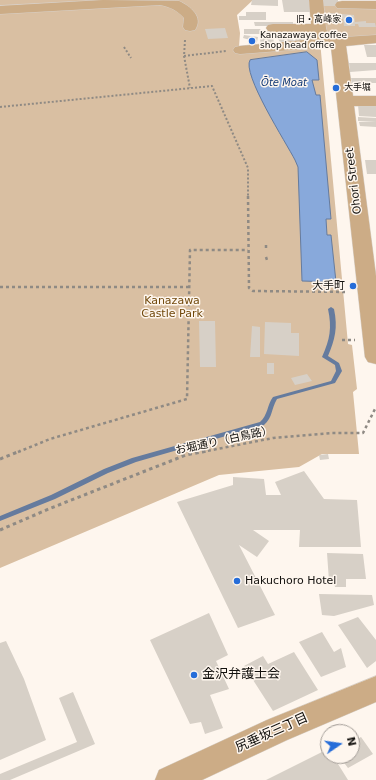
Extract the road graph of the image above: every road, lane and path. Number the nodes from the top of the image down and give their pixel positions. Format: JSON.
{"nodes":[{"id":1,"x":316,"y":0,"type":"edge"},
{"id":2,"x":342,"y":5,"type":"dead end"},
{"id":3,"x":376,"y":5,"type":"edge"},
{"id":4,"x":0,"y":10,"type":"edge"},
{"id":5,"x":190,"y":27,"type":"dead end"},
{"id":6,"x":273,"y":28,"type":"dead end"},
{"id":7,"x":319,"y":28,"type":"junction"},
{"id":8,"x":376,"y":39,"type":"edge"},
{"id":9,"x":331,"y":43,"type":"junction"},
{"id":10,"x":184,"y":45,"type":"dead end"},
{"id":11,"x":124,"y":47,"type":"dead end"},
{"id":12,"x":240,"y":50,"type":"joint"},
{"id":13,"x":184,"y":56,"type":"junction"},
{"id":14,"x":130,"y":58,"type":"dead end"},
{"id":15,"x":190,"y":88,"type":"junction"},
{"id":16,"x":344,"y":101,"type":"junction"},
{"id":17,"x":376,"y":102,"type":"edge"},
{"id":18,"x":0,"y":107,"type":"edge"},
{"id":19,"x":248,"y":250,"type":"junction"},
{"id":20,"x":0,"y":287,"type":"edge"},
{"id":21,"x":188,"y":287,"type":"junction"},
{"id":22,"x":371,"y":292,"type":"edge"},
{"id":23,"x":342,"y":340,"type":"dead end"},
{"id":24,"x":355,"y":340,"type":"dead end"},
{"id":25,"x":376,"y":357,"type":"edge"},
{"id":26,"x":376,"y":407,"type":"edge"},
{"id":27,"x":0,"y":459,"type":"edge"},
{"id":28,"x":0,"y":530,"type":"edge"},
{"id":29,"x":376,"y":689,"type":"edge"},
{"id":30,"x":170,"y":780,"type":"edge"}],
"edges":[{"from":1,"to":7,"type":"street","name":"Ohori Street"},
{"from":2,"to":3,"type":"street"},
{"from":4,"to":5,"type":"street"},
{"from":6,"to":7,"type":"street"},
{"from":7,"to":9,"type":"street","name":"Ohori Street"},
{"from":8,"to":9,"type":"street"},
{"from":9,"to":12,"type":"street"},
{"from":9,"to":16,"type":"street","name":"Ohori Street"},
{"from":10,"to":13,"type":"path"},
{"from":11,"to":14,"type":"path"},
{"from":12,"to":13,"type":"path"},
{"from":13,"to":15,"type":"path"},
{"from":15,"to":18,"type":"path"},
{"from":15,"to":19,"type":"path"},
{"from":16,"to":17,"type":"street"},
{"from":16,"to":22,"type":"street","name":"Ohori Street"},
{"from":19,"to":21,"type":"path"},
{"from":19,"to":22,"type":"path"},
{"from":20,"to":21,"type":"path"},
{"from":21,"to":27,"type":"path"},
{"from":22,"to":25,"type":"street","name":"Ohori Street"},
{"from":23,"to":24,"type":"path"},
{"from":26,"to":28,"type":"path","name":"お堀通り（白鳥路）"},
{"from":29,"to":30,"type":"street","name":"尻垂坂三丁目"}]}
